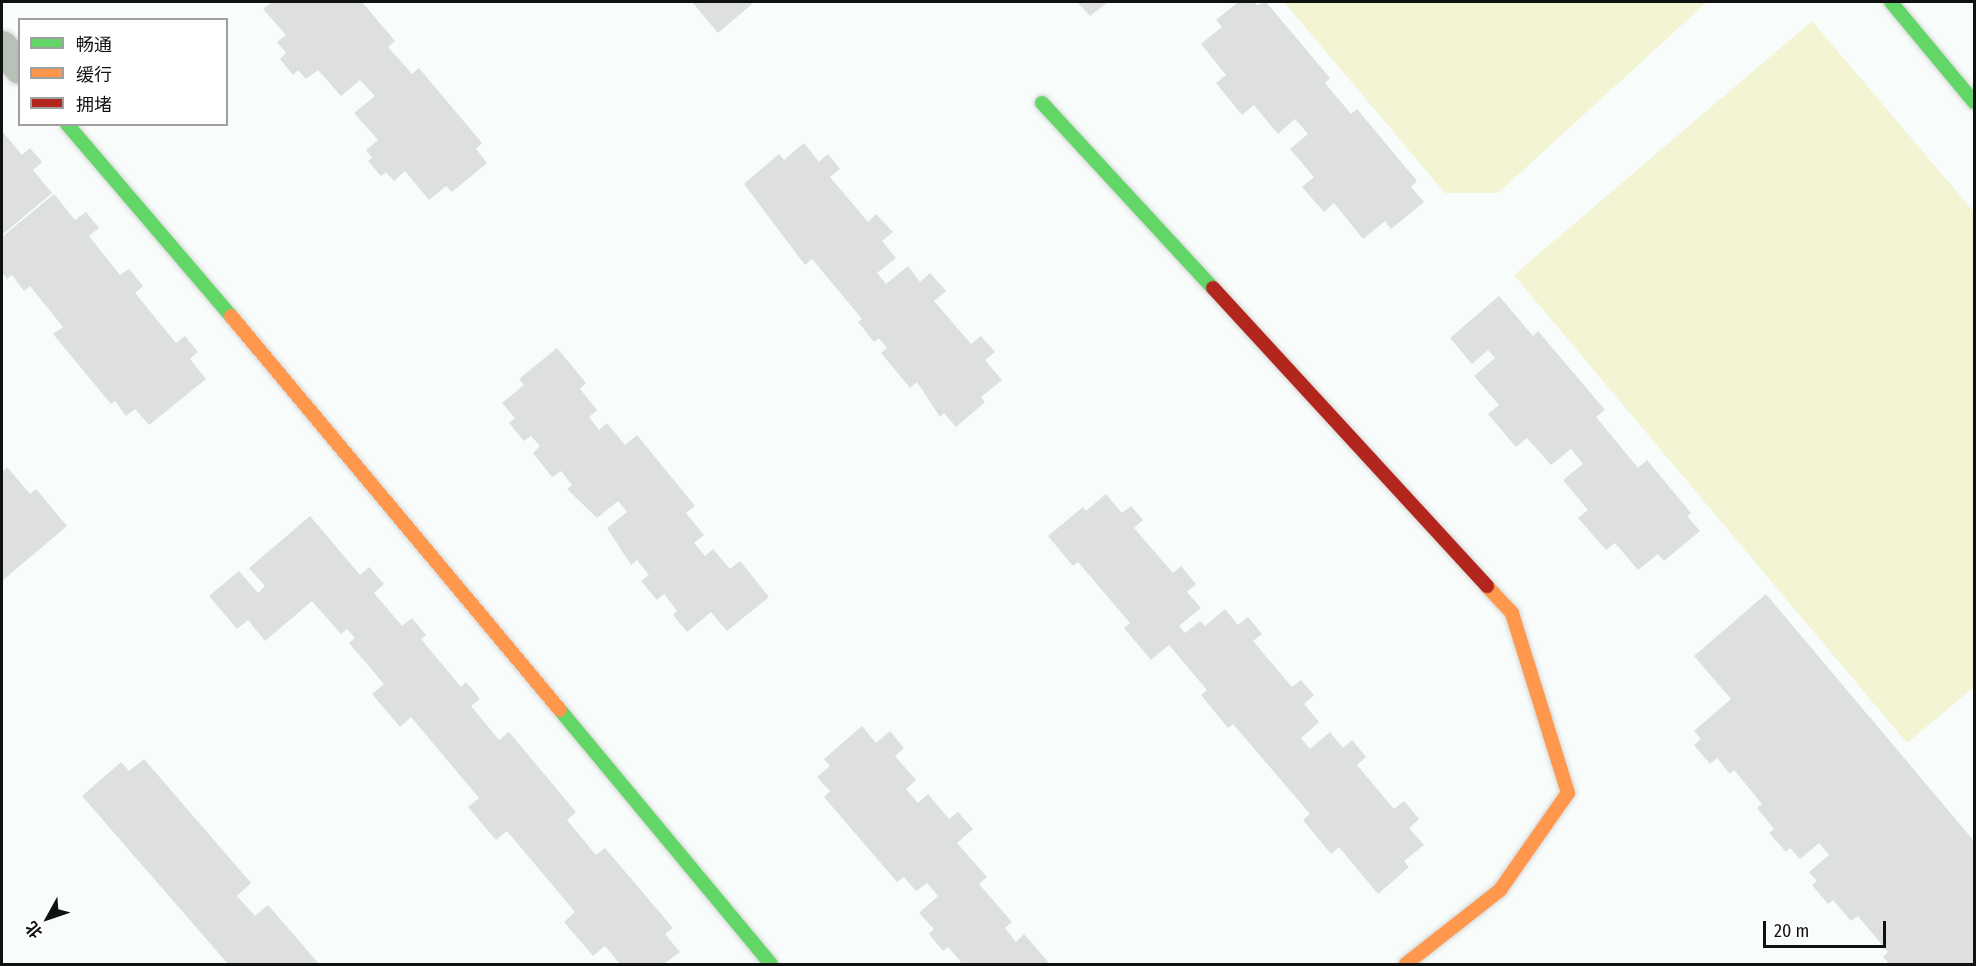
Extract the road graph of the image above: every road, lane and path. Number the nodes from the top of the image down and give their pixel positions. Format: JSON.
{"nodes":[{"id":1,"x":1891,"y":2,"type":"edge"},
{"id":2,"x":2,"y":47,"type":"edge"},
{"id":3,"x":18,"y":67,"type":"edge"},
{"id":4,"x":1974,"y":102,"type":"edge"},
{"id":5,"x":1042,"y":103,"type":"dead end"},
{"id":6,"x":69,"y":126,"type":"edge"},
{"id":7,"x":771,"y":964,"type":"edge"},
{"id":8,"x":1406,"y":964,"type":"edge"}],
"edges":[{"from":1,"to":4,"type":"street"},
{"from":2,"to":3,"type":"street"},
{"from":5,"to":8,"type":"street"},
{"from":6,"to":7,"type":"street"}]}
